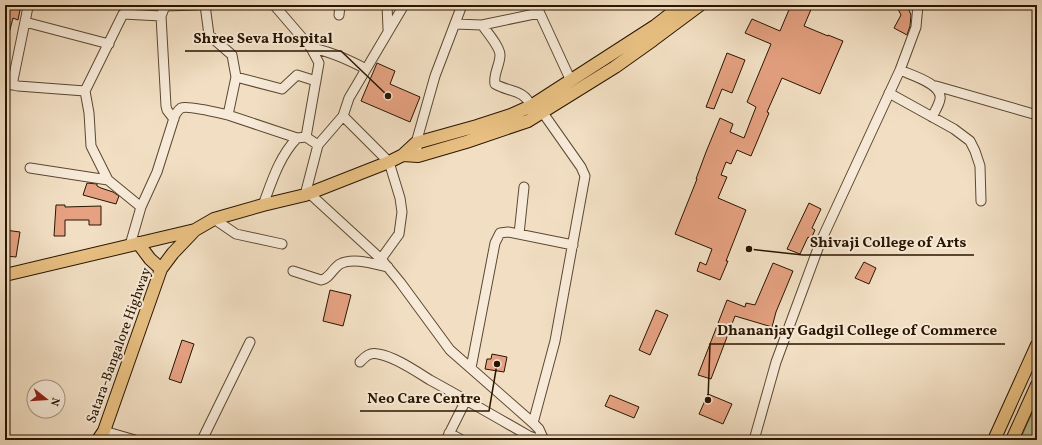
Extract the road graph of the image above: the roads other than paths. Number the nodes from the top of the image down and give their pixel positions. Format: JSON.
{"nodes":[{"id":1,"x":198,"y":5,"type":"edge"},
{"id":2,"x":205,"y":5,"type":"edge"},
{"id":3,"x":274,"y":5,"type":"edge"},
{"id":4,"x":340,"y":5,"type":"edge"},
{"id":5,"x":387,"y":5,"type":"edge"},
{"id":6,"x":404,"y":5,"type":"edge"},
{"id":7,"x":462,"y":5,"type":"edge"},
{"id":8,"x":682,"y":5,"type":"edge"},
{"id":9,"x":700,"y":5,"type":"edge"},
{"id":10,"x":918,"y":5,"type":"edge"},
{"id":11,"x":28,"y":7,"type":"dead end"},
{"id":12,"x":537,"y":9,"type":"edge"},
{"id":13,"x":339,"y":15,"type":"dead end"},
{"id":14,"x":161,"y":16,"type":"junction"},
{"id":15,"x":25,"y":22,"type":"junction"},
{"id":16,"x":455,"y":24,"type":"junction"},
{"id":17,"x":482,"y":25,"type":"junction"},
{"id":18,"x":388,"y":29,"type":"junction"},
{"id":19,"x":109,"y":44,"type":"junction"},
{"id":20,"x":311,"y":48,"type":"junction"},
{"id":21,"x":366,"y":69,"type":"junction"},
{"id":22,"x":900,"y":70,"type":"junction"},
{"id":23,"x":236,"y":77,"type":"junction"},
{"id":24,"x":316,"y":80,"type":"junction"},
{"id":25,"x":571,"y":81,"type":"junction"},
{"id":26,"x":8,"y":84,"type":"edge"},
{"id":27,"x":936,"y":86,"type":"junction"},
{"id":28,"x":85,"y":91,"type":"junction"},
{"id":29,"x":889,"y":94,"type":"junction"},
{"id":30,"x":531,"y":106,"type":"junction"},
{"id":31,"x":543,"y":113,"type":"junction"},
{"id":32,"x":228,"y":115,"type":"junction"},
{"id":33,"x":1037,"y":115,"type":"edge"},
{"id":34,"x":343,"y":116,"type":"junction"},
{"id":35,"x":932,"y":117,"type":"junction"},
{"id":36,"x":174,"y":119,"type":"junction"},
{"id":37,"x":306,"y":137,"type":"junction"},
{"id":38,"x":296,"y":138,"type":"junction"},
{"id":39,"x":416,"y":143,"type":"junction"},
{"id":40,"x":318,"y":145,"type":"junction"},
{"id":41,"x":403,"y":155,"type":"junction"},
{"id":42,"x":418,"y":156,"type":"junction"},
{"id":43,"x":388,"y":162,"type":"junction"},
{"id":44,"x":30,"y":168,"type":"dead end"},
{"id":45,"x":108,"y":180,"type":"junction"},
{"id":46,"x":524,"y":187,"type":"dead end"},
{"id":47,"x":307,"y":194,"type":"junction"},
{"id":48,"x":981,"y":201,"type":"dead end"},
{"id":49,"x":263,"y":204,"type":"junction"},
{"id":50,"x":141,"y":207,"type":"junction"},
{"id":51,"x":214,"y":219,"type":"junction"},
{"id":52,"x":195,"y":230,"type":"junction"},
{"id":53,"x":518,"y":234,"type":"junction"},
{"id":54,"x":134,"y":244,"type":"junction"},
{"id":55,"x":282,"y":244,"type":"dead end"},
{"id":56,"x":573,"y":245,"type":"junction"},
{"id":57,"x":382,"y":259,"type":"junction"},
{"id":58,"x":388,"y":267,"type":"junction"},
{"id":59,"x":161,"y":270,"type":"junction"},
{"id":60,"x":293,"y":271,"type":"dead end"},
{"id":61,"x":5,"y":275,"type":"edge"},
{"id":62,"x":250,"y":342,"type":"dead end"},
{"id":63,"x":1037,"y":345,"type":"edge"},
{"id":64,"x":360,"y":362,"type":"dead end"},
{"id":65,"x":471,"y":368,"type":"junction"},
{"id":66,"x":1037,"y":385,"type":"edge"},
{"id":67,"x":466,"y":400,"type":"junction"},
{"id":68,"x":533,"y":423,"type":"junction"},
{"id":69,"x":101,"y":435,"type":"edge"},
{"id":70,"x":447,"y":436,"type":"edge"},
{"id":71,"x":135,"y":440,"type":"edge"},
{"id":72,"x":202,"y":440,"type":"edge"},
{"id":73,"x":462,"y":440,"type":"edge"},
{"id":74,"x":540,"y":440,"type":"edge"},
{"id":75,"x":544,"y":440,"type":"edge"},
{"id":76,"x":754,"y":440,"type":"edge"},
{"id":77,"x":994,"y":440,"type":"edge"},
{"id":78,"x":1012,"y":440,"type":"edge"}],
"edges":[{"from":1,"to":14,"type":"street"},
{"from":2,"to":23,"type":"street"},
{"from":3,"to":20,"type":"street"},
{"from":4,"to":13,"type":"street"},
{"from":5,"to":18,"type":"street"},
{"from":6,"to":18,"type":"street"},
{"from":7,"to":16,"type":"street"},
{"from":8,"to":25,"type":"main road","name":"Satara-Bangalore Highway"},
{"from":9,"to":31,"type":"main road","name":"Satara-Bangalore Highway"},
{"from":10,"to":22,"type":"street"},
{"from":11,"to":15,"type":"street"},
{"from":12,"to":17,"type":"street"},
{"from":12,"to":25,"type":"street"},
{"from":14,"to":19,"type":"street"},
{"from":14,"to":36,"type":"street"},
{"from":15,"to":19,"type":"street"},
{"from":15,"to":26,"type":"street"},
{"from":16,"to":17,"type":"street"},
{"from":16,"to":39,"type":"street"},
{"from":17,"to":30,"type":"street"},
{"from":18,"to":21,"type":"street"},
{"from":19,"to":28,"type":"street"},
{"from":20,"to":21,"type":"street"},
{"from":20,"to":24,"type":"street"},
{"from":21,"to":34,"type":"street"},
{"from":22,"to":27,"type":"street"},
{"from":22,"to":29,"type":"street"},
{"from":23,"to":24,"type":"street"},
{"from":23,"to":32,"type":"street"},
{"from":24,"to":37,"type":"street"},
{"from":25,"to":30,"type":"main road","name":"Satara-Bangalore Highway"},
{"from":26,"to":28,"type":"street"},
{"from":27,"to":33,"type":"street"},
{"from":27,"to":35,"type":"street"},
{"from":28,"to":45,"type":"street"},
{"from":29,"to":35,"type":"street"},
{"from":29,"to":76,"type":"street"},
{"from":30,"to":39,"type":"main road","name":"Satara-Bangalore Highway"},
{"from":31,"to":42,"type":"main road","name":"Satara-Bangalore Highway"},
{"from":31,"to":56,"type":"street"},
{"from":32,"to":36,"type":"street"},
{"from":32,"to":38,"type":"street"},
{"from":34,"to":40,"type":"street"},
{"from":34,"to":43,"type":"street"},
{"from":35,"to":48,"type":"street"},
{"from":36,"to":50,"type":"street"},
{"from":37,"to":38,"type":"street"},
{"from":37,"to":40,"type":"street"},
{"from":38,"to":49,"type":"street"},
{"from":39,"to":41,"type":"main road","name":"Satara-Bangalore Highway"},
{"from":39,"to":42,"type":"street"},
{"from":40,"to":47,"type":"street"},
{"from":41,"to":42,"type":"main road","name":"Satara-Bangalore Highway"},
{"from":41,"to":43,"type":"main road","name":"Satara-Bangalore Highway"},
{"from":43,"to":47,"type":"main road","name":"Satara-Bangalore Highway"},
{"from":43,"to":57,"type":"street"},
{"from":44,"to":45,"type":"street"},
{"from":45,"to":50,"type":"street"},
{"from":46,"to":53,"type":"street"},
{"from":47,"to":49,"type":"main road","name":"Satara-Bangalore Highway"},
{"from":47,"to":57,"type":"street"},
{"from":49,"to":51,"type":"main road","name":"Satara-Bangalore Highway"},
{"from":50,"to":54,"type":"street"},
{"from":51,"to":52,"type":"main road","name":"Satara-Bangalore Highway"},
{"from":51,"to":55,"type":"street"},
{"from":52,"to":54,"type":"main road"},
{"from":52,"to":59,"type":"main road","name":"Satara-Bangalore Highway"},
{"from":53,"to":56,"type":"street"},
{"from":53,"to":65,"type":"street"},
{"from":54,"to":59,"type":"main road"},
{"from":54,"to":61,"type":"main road"},
{"from":56,"to":68,"type":"street"},
{"from":57,"to":58,"type":"street"},
{"from":58,"to":60,"type":"street"},
{"from":58,"to":65,"type":"street"},
{"from":59,"to":69,"type":"main road","name":"Satara-Bangalore Highway"},
{"from":62,"to":72,"type":"street"},
{"from":63,"to":77,"type":"main road"},
{"from":64,"to":67,"type":"street"},
{"from":65,"to":68,"type":"street"},
{"from":66,"to":78,"type":"main road"},
{"from":67,"to":70,"type":"street"},
{"from":67,"to":74,"type":"street"},
{"from":68,"to":75,"type":"street"},
{"from":69,"to":71,"type":"street"},
{"from":70,"to":73,"type":"street"}]}
